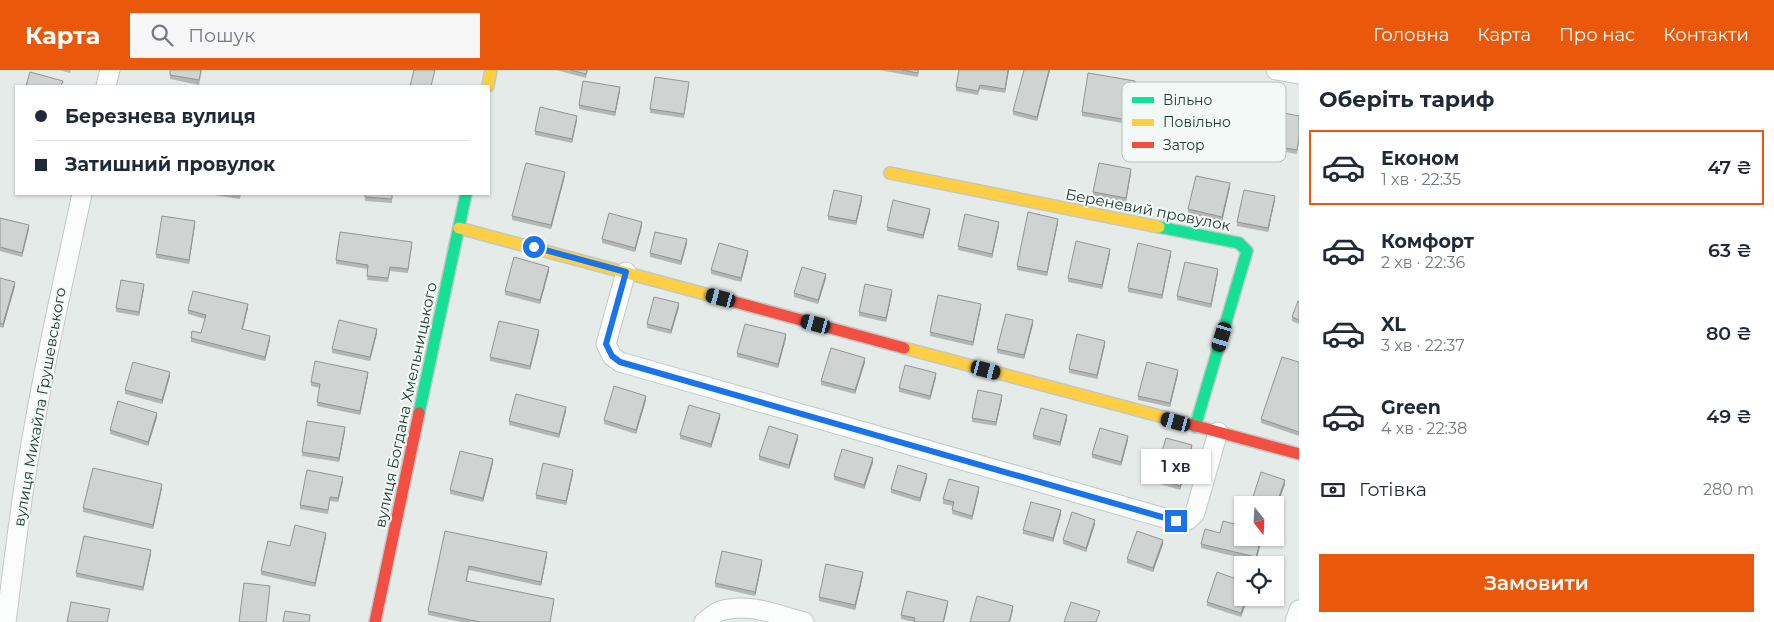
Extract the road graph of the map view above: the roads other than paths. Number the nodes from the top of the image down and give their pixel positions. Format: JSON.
{"nodes":[{"id":1,"x":110,"y":70,"type":"edge"},
{"id":2,"x":491,"y":70,"type":"edge"},
{"id":3,"x":1276,"y":70,"type":"edge"},
{"id":4,"x":1299,"y":74,"type":"edge"},
{"id":5,"x":106,"y":85,"type":"edge"},
{"id":6,"x":488,"y":85,"type":"edge"},
{"id":7,"x":890,"y":173,"type":"dead end"},
{"id":8,"x":82,"y":195,"type":"edge"},
{"id":9,"x":466,"y":195,"type":"edge"},
{"id":10,"x":459,"y":228,"type":"junction"},
{"id":11,"x":626,"y":272,"type":"junction"},
{"id":12,"x":1195,"y":427,"type":"junction"},
{"id":13,"x":1218,"y":432,"type":"junction"},
{"id":14,"x":1299,"y":454,"type":"edge"},
{"id":15,"x":1299,"y":610,"type":"edge"},
{"id":16,"x":6,"y":622,"type":"edge"},
{"id":17,"x":375,"y":622,"type":"edge"},
{"id":18,"x":704,"y":622,"type":"edge"},
{"id":19,"x":804,"y":622,"type":"edge"},
{"id":20,"x":1295,"y":622,"type":"edge"}],
"edges":[{"from":1,"to":5,"type":"street"},
{"from":2,"to":6,"type":"street"},
{"from":3,"to":4,"type":"street"},
{"from":7,"to":12,"type":"street","name":"Береневий провулок"},
{"from":8,"to":16,"type":"street","name":"вулиця Михайла Грушевського"},
{"from":9,"to":10,"type":"street","name":"вулиця Богдана Хмельницького"},
{"from":10,"to":11,"type":"street"},
{"from":10,"to":17,"type":"street","name":"вулиця Богдана Хмельницького"},
{"from":11,"to":12,"type":"street"},
{"from":11,"to":13,"type":"street"},
{"from":12,"to":13,"type":"street"},
{"from":13,"to":14,"type":"street"},
{"from":15,"to":20,"type":"street"},
{"from":18,"to":19,"type":"street"}]}
